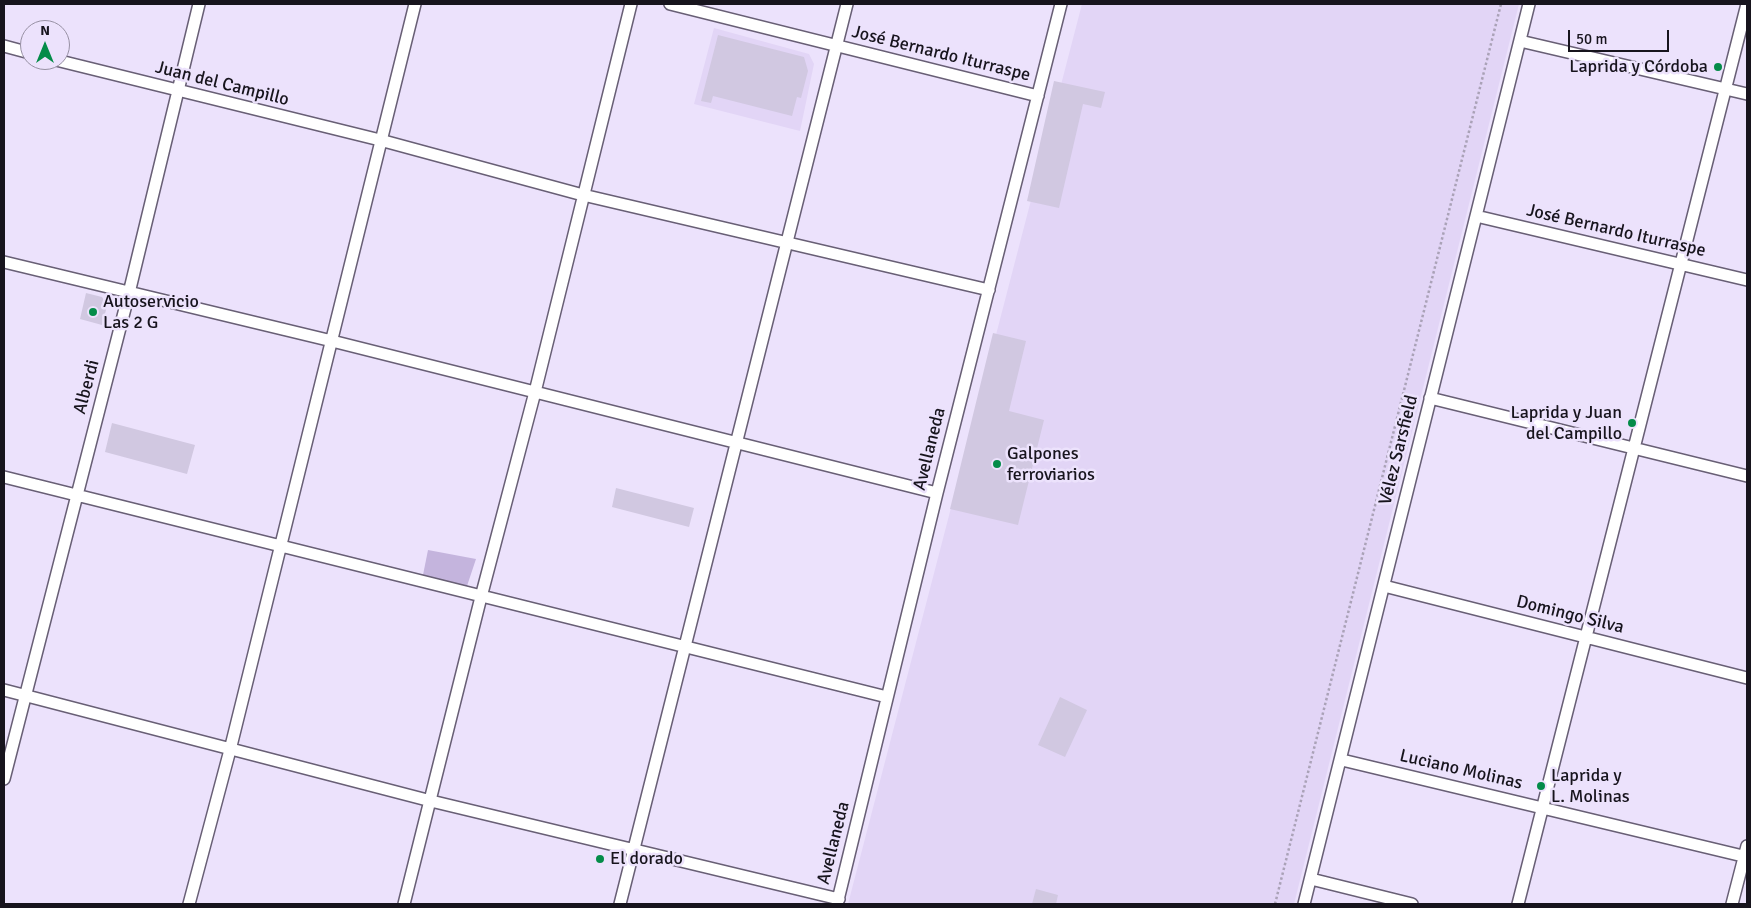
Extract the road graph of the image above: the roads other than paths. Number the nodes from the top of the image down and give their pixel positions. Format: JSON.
{"nodes":[{"id":1,"x":199,"y":4,"type":"edge"},
{"id":2,"x":415,"y":4,"type":"edge"},
{"id":3,"x":631,"y":4,"type":"edge"},
{"id":4,"x":670,"y":4,"type":"edge"},
{"id":5,"x":847,"y":4,"type":"edge"},
{"id":6,"x":1061,"y":4,"type":"edge"},
{"id":7,"x":1529,"y":4,"type":"edge"},
{"id":8,"x":1747,"y":4,"type":"edge"},
{"id":9,"x":1520,"y":41,"type":"junction"},
{"id":10,"x":4,"y":46,"type":"edge"},
{"id":11,"x":836,"y":46,"type":"junction"},
{"id":12,"x":20,"y":50,"type":"edge"},
{"id":13,"x":70,"y":64,"type":"edge"},
{"id":14,"x":1726,"y":89,"type":"junction"},
{"id":15,"x":177,"y":92,"type":"junction"},
{"id":16,"x":1747,"y":94,"type":"edge"},
{"id":17,"x":1038,"y":96,"type":"junction"},
{"id":18,"x":380,"y":140,"type":"junction"},
{"id":19,"x":583,"y":195,"type":"junction"},
{"id":20,"x":1476,"y":216,"type":"junction"},
{"id":21,"x":786,"y":241,"type":"junction"},
{"id":22,"x":4,"y":262,"type":"edge"},
{"id":23,"x":1682,"y":264,"type":"junction"},
{"id":24,"x":1747,"y":280,"type":"edge"},
{"id":25,"x":989,"y":290,"type":"junction"},
{"id":26,"x":129,"y":293,"type":"junction"},
{"id":27,"x":332,"y":341,"type":"junction"},
{"id":28,"x":535,"y":392,"type":"junction"},
{"id":29,"x":1430,"y":398,"type":"junction"},
{"id":30,"x":735,"y":443,"type":"junction"},
{"id":31,"x":1635,"y":448,"type":"junction"},
{"id":32,"x":1747,"y":476,"type":"edge"},
{"id":33,"x":4,"y":477,"type":"edge"},
{"id":34,"x":937,"y":494,"type":"junction"},
{"id":35,"x":76,"y":496,"type":"junction"},
{"id":36,"x":280,"y":545,"type":"junction"},
{"id":37,"x":1384,"y":586,"type":"junction"},
{"id":38,"x":481,"y":597,"type":"junction"},
{"id":39,"x":1586,"y":636,"type":"junction"},
{"id":40,"x":685,"y":647,"type":"junction"},
{"id":41,"x":1747,"y":678,"type":"edge"},
{"id":42,"x":4,"y":690,"type":"edge"},
{"id":43,"x":24,"y":695,"type":"junction"},
{"id":44,"x":887,"y":697,"type":"junction"},
{"id":45,"x":230,"y":750,"type":"junction"},
{"id":46,"x":1342,"y":760,"type":"junction"},
{"id":47,"x":4,"y":779,"type":"edge"},
{"id":48,"x":430,"y":801,"type":"junction"},
{"id":49,"x":1543,"y":808,"type":"junction"},
{"id":50,"x":633,"y":850,"type":"junction"},
{"id":51,"x":1746,"y":853,"type":"edge"},
{"id":52,"x":1311,"y":879,"type":"junction"},
{"id":53,"x":838,"y":902,"type":"edge"},
{"id":54,"x":189,"y":904,"type":"edge"},
{"id":55,"x":404,"y":904,"type":"edge"},
{"id":56,"x":620,"y":904,"type":"edge"},
{"id":57,"x":1304,"y":904,"type":"edge"},
{"id":58,"x":1412,"y":904,"type":"edge"},
{"id":59,"x":1518,"y":904,"type":"edge"},
{"id":60,"x":1732,"y":904,"type":"edge"}],
"edges":[{"from":1,"to":15,"type":"street","name":"Alberdi"},
{"from":2,"to":18,"type":"street"},
{"from":3,"to":19,"type":"street"},
{"from":4,"to":11,"type":"street","name":"José Bernardo Iturraspe"},
{"from":5,"to":11,"type":"street"},
{"from":6,"to":17,"type":"street","name":"Avellaneda"},
{"from":7,"to":9,"type":"street","name":"Vélez Sarsfield"},
{"from":8,"to":14,"type":"street"},
{"from":9,"to":14,"type":"street"},
{"from":9,"to":20,"type":"street","name":"Vélez Sarsfield"},
{"from":10,"to":12,"type":"street"},
{"from":11,"to":17,"type":"street","name":"José Bernardo Iturraspe"},
{"from":11,"to":21,"type":"street"},
{"from":13,"to":15,"type":"street","name":"Juan del Campillo"},
{"from":14,"to":16,"type":"street"},
{"from":14,"to":23,"type":"street"},
{"from":15,"to":18,"type":"street","name":"Juan del Campillo"},
{"from":15,"to":26,"type":"street","name":"Alberdi"},
{"from":17,"to":25,"type":"street","name":"Avellaneda"},
{"from":18,"to":19,"type":"street","name":"Juan del Campillo"},
{"from":18,"to":27,"type":"street"},
{"from":19,"to":21,"type":"street","name":"Juan del Campillo"},
{"from":19,"to":28,"type":"street"},
{"from":20,"to":23,"type":"street","name":"José Bernardo Iturraspe"},
{"from":20,"to":29,"type":"street","name":"Vélez Sarsfield"},
{"from":21,"to":25,"type":"street","name":"Juan del Campillo"},
{"from":21,"to":30,"type":"street"},
{"from":22,"to":26,"type":"street"},
{"from":23,"to":24,"type":"street","name":"José Bernardo Iturraspe"},
{"from":23,"to":31,"type":"street"},
{"from":25,"to":34,"type":"street","name":"Avellaneda"},
{"from":26,"to":27,"type":"street"},
{"from":26,"to":35,"type":"street","name":"Alberdi"},
{"from":27,"to":28,"type":"street"},
{"from":27,"to":36,"type":"street"},
{"from":28,"to":30,"type":"street"},
{"from":28,"to":38,"type":"street"},
{"from":29,"to":31,"type":"street"},
{"from":29,"to":37,"type":"street","name":"Vélez Sarsfield"},
{"from":30,"to":34,"type":"street"},
{"from":30,"to":40,"type":"street"},
{"from":31,"to":32,"type":"street"},
{"from":31,"to":39,"type":"street"},
{"from":33,"to":35,"type":"street"},
{"from":34,"to":44,"type":"street","name":"Avellaneda"},
{"from":35,"to":36,"type":"street"},
{"from":35,"to":43,"type":"street","name":"Alberdi"},
{"from":36,"to":38,"type":"street"},
{"from":36,"to":45,"type":"street"},
{"from":37,"to":39,"type":"street","name":"Domingo Silva"},
{"from":37,"to":46,"type":"street","name":"Vélez Sarsfield"},
{"from":38,"to":40,"type":"street"},
{"from":38,"to":48,"type":"street"},
{"from":39,"to":41,"type":"street","name":"Domingo Silva"},
{"from":39,"to":49,"type":"street"},
{"from":40,"to":44,"type":"street"},
{"from":40,"to":50,"type":"street"},
{"from":42,"to":43,"type":"street"},
{"from":43,"to":45,"type":"street"},
{"from":43,"to":47,"type":"street","name":"Alberdi"},
{"from":44,"to":53,"type":"street","name":"Avellaneda"},
{"from":45,"to":48,"type":"street"},
{"from":45,"to":54,"type":"street"},
{"from":46,"to":49,"type":"street","name":"Luciano Molinas"},
{"from":46,"to":52,"type":"street","name":"Vélez Sarsfield"},
{"from":48,"to":50,"type":"street"},
{"from":48,"to":55,"type":"street"},
{"from":49,"to":51,"type":"street","name":"Luciano Molinas"},
{"from":49,"to":59,"type":"street"},
{"from":50,"to":53,"type":"street"},
{"from":50,"to":56,"type":"street"},
{"from":51,"to":60,"type":"street"},
{"from":52,"to":57,"type":"street","name":"Vélez Sarsfield"},
{"from":52,"to":58,"type":"street"}]}
